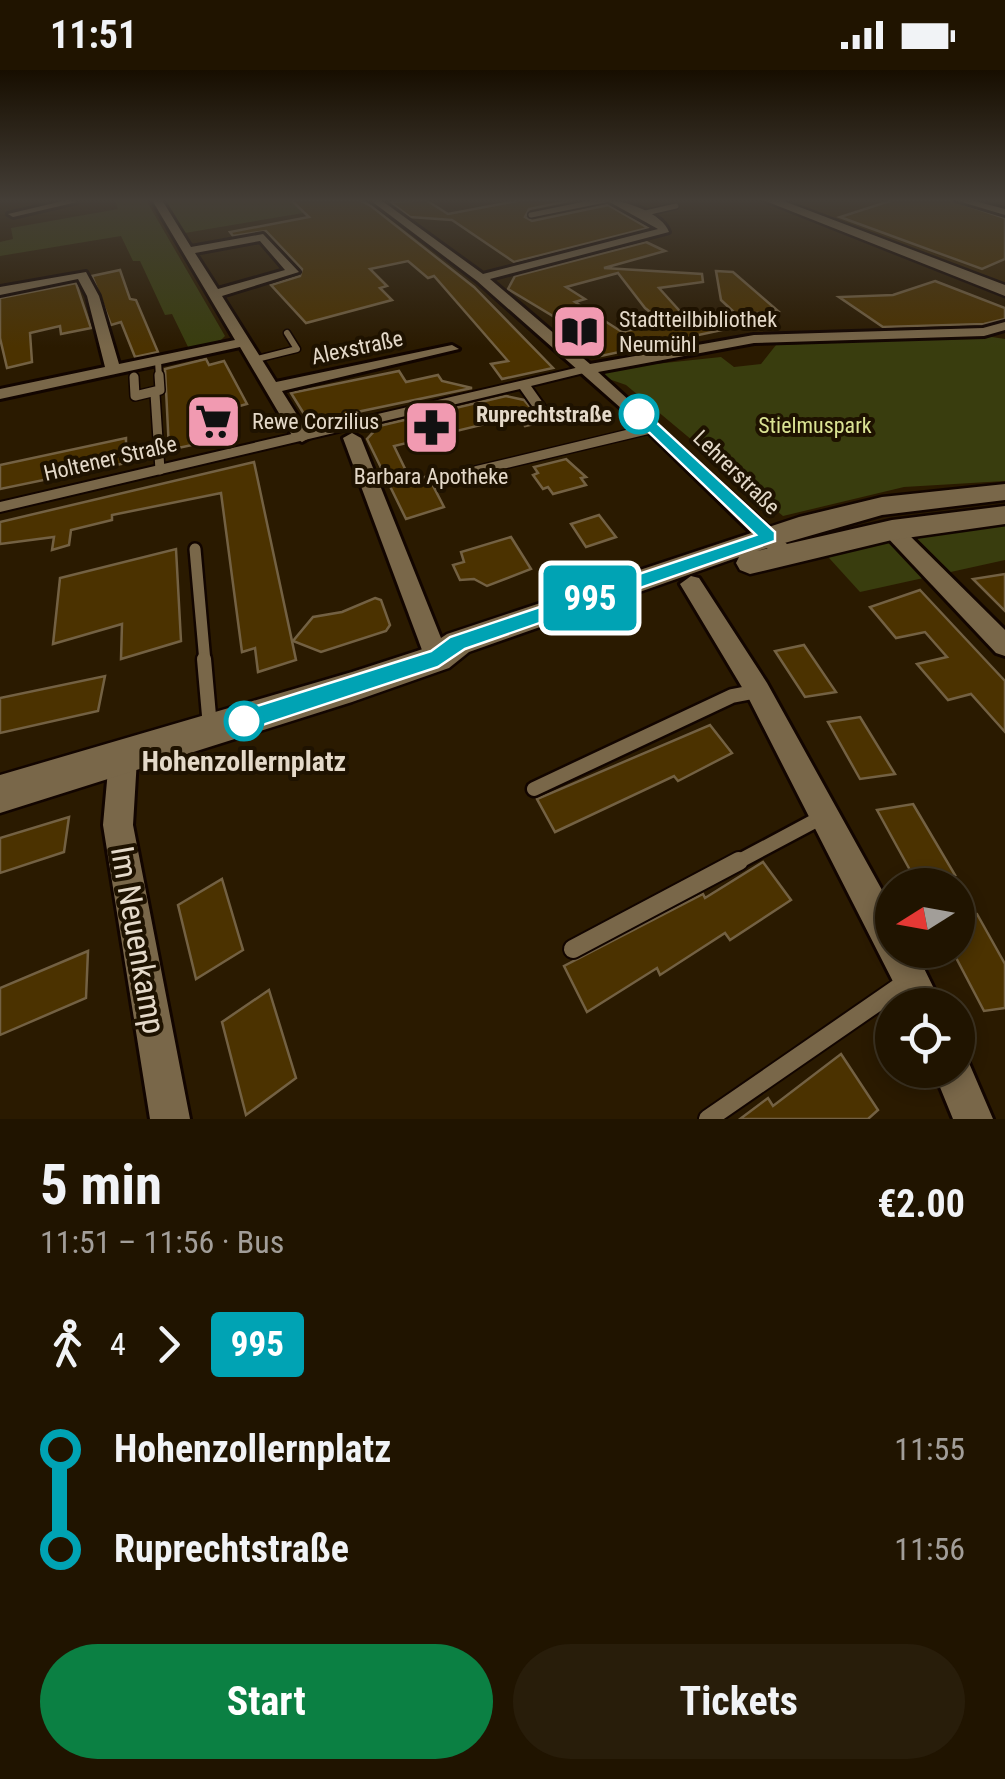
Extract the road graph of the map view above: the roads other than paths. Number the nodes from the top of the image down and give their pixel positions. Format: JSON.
{"nodes":[{"id":1,"x":199,"y":249,"type":"edge"},
{"id":2,"x":274,"y":249,"type":"edge"},
{"id":3,"x":442,"y":249,"type":"edge"},
{"id":4,"x":592,"y":249,"type":"edge"},
{"id":5,"x":888,"y":249,"type":"edge"},
{"id":6,"x":897,"y":249,"type":"edge"},
{"id":7,"x":188,"y":251,"type":"joint"},
{"id":8,"x":481,"y":278,"type":"junction"},
{"id":9,"x":0,"y":291,"type":"edge"},
{"id":10,"x":1005,"y":291,"type":"edge"},
{"id":11,"x":214,"y":294,"type":"junction"},
{"id":12,"x":1005,"y":300,"type":"edge"},
{"id":13,"x":1005,"y":326,"type":"edge"},
{"id":14,"x":984,"y":332,"type":"junction"},
{"id":15,"x":287,"y":333,"type":"dead end"},
{"id":16,"x":1005,"y":337,"type":"edge"},
{"id":17,"x":245,"y":342,"type":"junction"},
{"id":18,"x":452,"y":349,"type":"dead end"},
{"id":19,"x":254,"y":360,"type":"junction"},
{"id":20,"x":158,"y":361,"type":"junction"},
{"id":21,"x":113,"y":370,"type":"junction"},
{"id":22,"x":584,"y":370,"type":"junction"},
{"id":23,"x":134,"y":377,"type":"dead end"},
{"id":24,"x":522,"y":383,"type":"junction"},
{"id":25,"x":272,"y":388,"type":"junction"},
{"id":26,"x":0,"y":394,"type":"edge"},
{"id":27,"x":156,"y":394,"type":"junction"},
{"id":28,"x":542,"y":410,"type":"dead end"},
{"id":29,"x":654,"y":428,"type":"junction"},
{"id":30,"x":349,"y":432,"type":"junction"},
{"id":31,"x":302,"y":437,"type":"junction"},
{"id":32,"x":160,"y":470,"type":"junction"},
{"id":33,"x":475,"y":471,"type":"dead end"},
{"id":34,"x":1005,"y":492,"type":"edge"},
{"id":35,"x":0,"y":506,"type":"edge"},
{"id":36,"x":1005,"y":514,"type":"edge"},
{"id":37,"x":892,"y":530,"type":"junction"},
{"id":38,"x":776,"y":545,"type":"junction"},
{"id":39,"x":195,"y":548,"type":"dead end"},
{"id":40,"x":691,"y":584,"type":"junction"},
{"id":41,"x":1005,"y":646,"type":"edge"},
{"id":42,"x":438,"y":658,"type":"junction"},
{"id":43,"x":758,"y":690,"type":"junction"},
{"id":44,"x":211,"y":732,"type":"junction"},
{"id":45,"x":123,"y":760,"type":"junction"},
{"id":46,"x":534,"y":789,"type":"dead end"},
{"id":47,"x":0,"y":794,"type":"edge"},
{"id":48,"x":828,"y":814,"type":"junction"},
{"id":49,"x":875,"y":907,"type":"edge"},
{"id":50,"x":573,"y":949,"type":"dead end"},
{"id":51,"x":911,"y":978,"type":"edge"},
{"id":52,"x":960,"y":1088,"type":"edge"},
{"id":53,"x":170,"y":1119,"type":"edge"},
{"id":54,"x":708,"y":1119,"type":"edge"},
{"id":55,"x":973,"y":1119,"type":"edge"}],
"edges":[{"from":1,"to":7,"type":"street"},
{"from":2,"to":11,"type":"street"},
{"from":3,"to":8,"type":"street","name":"Lehrerstraße"},
{"from":4,"to":8,"type":"street"},
{"from":5,"to":12,"type":"street"},
{"from":6,"to":10,"type":"street"},
{"from":7,"to":11,"type":"street"},
{"from":8,"to":22,"type":"street","name":"Lehrerstraße"},
{"from":9,"to":21,"type":"street"},
{"from":11,"to":17,"type":"street"},
{"from":13,"to":14,"type":"street","name":"Holtener Straße"},
{"from":14,"to":16,"type":"street","name":"Holtener Straße"},
{"from":14,"to":22,"type":"street","name":"Holtener Straße"},
{"from":15,"to":19,"type":"lane"},
{"from":17,"to":19,"type":"street"},
{"from":17,"to":20,"type":"street"},
{"from":18,"to":25,"type":"street","name":"Alexstraße"},
{"from":19,"to":25,"type":"street"},
{"from":20,"to":21,"type":"street"},
{"from":20,"to":27,"type":"lane"},
{"from":21,"to":26,"type":"street"},
{"from":22,"to":24,"type":"street","name":"Holtener Straße"},
{"from":22,"to":29,"type":"street","name":"Lehrerstraße"},
{"from":23,"to":27,"type":"lane"},
{"from":24,"to":28,"type":"street"},
{"from":24,"to":30,"type":"street","name":"Holtener Straße"},
{"from":25,"to":31,"type":"street"},
{"from":27,"to":32,"type":"lane"},
{"from":29,"to":33,"type":"lane"},
{"from":29,"to":38,"type":"street","name":"Lehrerstraße"},
{"from":30,"to":31,"type":"street","name":"Holtener Straße"},
{"from":30,"to":42,"type":"street"},
{"from":31,"to":32,"type":"street","name":"Holtener Straße"},
{"from":32,"to":35,"type":"street","name":"Holtener Straße"},
{"from":34,"to":38,"type":"street"},
{"from":36,"to":37,"type":"street"},
{"from":37,"to":38,"type":"street"},
{"from":37,"to":41,"type":"street"},
{"from":38,"to":40,"type":"street"},
{"from":38,"to":42,"type":"street"},
{"from":39,"to":44,"type":"lane"},
{"from":40,"to":42,"type":"street"},
{"from":40,"to":43,"type":"street"},
{"from":42,"to":44,"type":"street"},
{"from":43,"to":46,"type":"lane"},
{"from":43,"to":48,"type":"street"},
{"from":44,"to":45,"type":"street"},
{"from":45,"to":47,"type":"street"},
{"from":45,"to":53,"type":"street","name":"Im Neuenkamp"},
{"from":48,"to":49,"type":"street"},
{"from":48,"to":50,"type":"lane"},
{"from":51,"to":54,"type":"lane"},
{"from":52,"to":55,"type":"street"}]}
